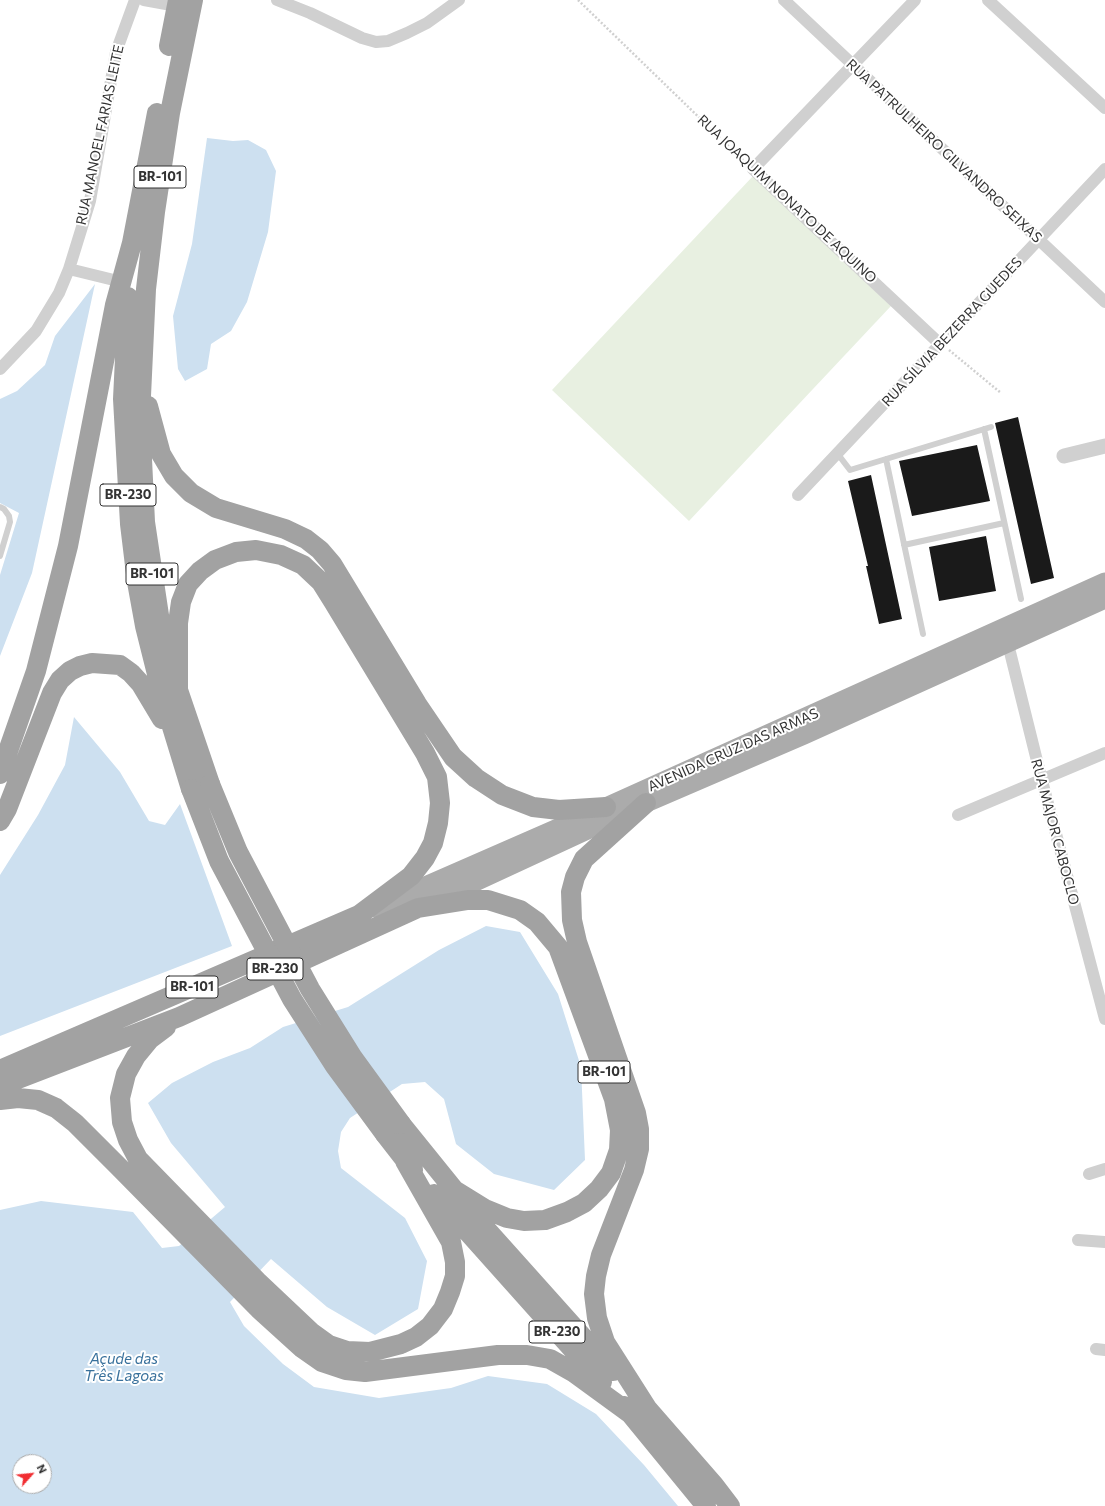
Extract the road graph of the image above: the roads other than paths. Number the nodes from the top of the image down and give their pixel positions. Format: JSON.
{"nodes":[{"id":1,"x":135,"y":0,"type":"edge"},
{"id":2,"x":144,"y":0,"type":"edge"},
{"id":3,"x":277,"y":0,"type":"edge"},
{"id":4,"x":459,"y":0,"type":"edge"},
{"id":5,"x":784,"y":0,"type":"edge"},
{"id":6,"x":915,"y":0,"type":"edge"},
{"id":7,"x":988,"y":0,"type":"edge"},
{"id":8,"x":182,"y":2,"type":"edge"},
{"id":9,"x":852,"y":65,"type":"junction"},
{"id":10,"x":1105,"y":108,"type":"edge"},
{"id":11,"x":1105,"y":169,"type":"edge"},
{"id":12,"x":1039,"y":240,"type":"junction"},
{"id":13,"x":132,"y":243,"type":"junction"},
{"id":14,"x":69,"y":269,"type":"junction"},
{"id":15,"x":122,"y":282,"type":"junction"},
{"id":16,"x":1105,"y":302,"type":"edge"},
{"id":17,"x":940,"y":344,"type":"junction"},
{"id":18,"x":142,"y":357,"type":"junction"},
{"id":19,"x":0,"y":369,"type":"edge"},
{"id":20,"x":991,"y":427,"type":"dead end"},
{"id":21,"x":984,"y":429,"type":"junction"},
{"id":22,"x":1105,"y":446,"type":"edge"},
{"id":23,"x":837,"y":453,"type":"junction"},
{"id":24,"x":1064,"y":456,"type":"dead end"},
{"id":25,"x":886,"y":459,"type":"junction"},
{"id":26,"x":798,"y":495,"type":"dead end"},
{"id":27,"x":0,"y":507,"type":"edge"},
{"id":28,"x":1004,"y":523,"type":"junction"},
{"id":29,"x":904,"y":545,"type":"junction"},
{"id":30,"x":0,"y":556,"type":"edge"},
{"id":31,"x":1105,"y":582,"type":"edge"},
{"id":32,"x":1021,"y":599,"type":"dead end"},
{"id":33,"x":1105,"y":599,"type":"edge"},
{"id":34,"x":923,"y":634,"type":"dead end"},
{"id":35,"x":1008,"y":644,"type":"junction"},
{"id":36,"x":178,"y":690,"type":"junction"},
{"id":37,"x":176,"y":741,"type":"junction"},
{"id":38,"x":1105,"y":753,"type":"edge"},
{"id":39,"x":0,"y":774,"type":"edge"},
{"id":40,"x":1042,"y":781,"type":"junction"},
{"id":41,"x":200,"y":786,"type":"junction"},
{"id":42,"x":646,"y":803,"type":"junction"},
{"id":43,"x":606,"y":807,"type":"junction"},
{"id":44,"x":958,"y":814,"type":"dead end"},
{"id":45,"x":0,"y":821,"type":"edge"},
{"id":46,"x":418,"y":908,"type":"junction"},
{"id":47,"x":360,"y":915,"type":"junction"},
{"id":48,"x":179,"y":1017,"type":"junction"},
{"id":49,"x":1105,"y":1019,"type":"edge"},
{"id":50,"x":24,"y":1059,"type":"junction"},
{"id":51,"x":0,"y":1065,"type":"edge"},
{"id":52,"x":0,"y":1070,"type":"edge"},
{"id":53,"x":0,"y":1086,"type":"edge"},
{"id":54,"x":0,"y":1100,"type":"edge"},
{"id":55,"x":393,"y":1129,"type":"junction"},
{"id":56,"x":405,"y":1161,"type":"junction"},
{"id":57,"x":1105,"y":1169,"type":"edge"},
{"id":58,"x":1089,"y":1174,"type":"dead end"},
{"id":59,"x":451,"y":1188,"type":"junction"},
{"id":60,"x":194,"y":1228,"type":"junction"},
{"id":61,"x":1078,"y":1240,"type":"dead end"},
{"id":62,"x":1105,"y":1242,"type":"edge"},
{"id":63,"x":251,"y":1287,"type":"junction"},
{"id":64,"x":640,"y":1412,"type":"junction"},
{"id":65,"x":706,"y":1506,"type":"edge"},
{"id":66,"x":730,"y":1506,"type":"edge"}],
"edges":[{"from":1,"to":14,"type":"street","name":"RUA MANOEL FARIAS LEITE"},
{"from":2,"to":8,"type":"street"},
{"from":3,"to":4,"type":"street"},
{"from":5,"to":9,"type":"street","name":"RUA PATRULHEIRO GILVANDRO SEIXAS"},
{"from":6,"to":9,"type":"street"},
{"from":7,"to":10,"type":"street"},
{"from":8,"to":13,"type":"highway","number":"BR-101"},
{"from":8,"to":18,"type":"highway","number":"BR-101"},
{"from":9,"to":12,"type":"street","name":"RUA PATRULHEIRO GILVANDRO SEIXAS"},
{"from":9,"to":17,"type":"street","name":"RUA JOAQUIM NONATO DE AQUINO"},
{"from":11,"to":12,"type":"street","name":"RUA SÍLVIA BEZERRA GUEDES"},
{"from":12,"to":16,"type":"street","name":"RUA PATRULHEIRO GILVANDRO SEIXAS"},
{"from":12,"to":17,"type":"street","name":"RUA SÍLVIA BEZERRA GUEDES"},
{"from":13,"to":15,"type":"highway"},
{"from":13,"to":37,"type":"highway","number":"BR-230"},
{"from":14,"to":15,"type":"street"},
{"from":14,"to":19,"type":"street","name":"RUA MANOEL FARIAS LEITE"},
{"from":15,"to":39,"type":"highway"},
{"from":17,"to":23,"type":"street","name":"RUA SÍLVIA BEZERRA GUEDES"},
{"from":18,"to":36,"type":"highway","number":"BR-101"},
{"from":18,"to":43,"type":"highway"},
{"from":20,"to":21,"type":"lane"},
{"from":21,"to":25,"type":"lane"},
{"from":21,"to":28,"type":"lane"},
{"from":22,"to":24,"type":"street"},
{"from":23,"to":25,"type":"lane"},
{"from":23,"to":26,"type":"street","name":"RUA SÍLVIA BEZERRA GUEDES"},
{"from":25,"to":29,"type":"lane"},
{"from":27,"to":30,"type":"lane"},
{"from":28,"to":29,"type":"lane"},
{"from":28,"to":32,"type":"lane"},
{"from":29,"to":34,"type":"lane"},
{"from":31,"to":43,"type":"main road","name":"AVENIDA CRUZ DAS ARMAS"},
{"from":33,"to":35,"type":"main road","name":"AVENIDA CRUZ DAS ARMAS"},
{"from":35,"to":40,"type":"street","name":"RUA MAJOR CABOCLO"},
{"from":35,"to":42,"type":"main road","name":"AVENIDA CRUZ DAS ARMAS"},
{"from":36,"to":41,"type":"highway","number":"BR-101"},
{"from":36,"to":47,"type":"highway"},
{"from":37,"to":41,"type":"highway","number":"BR-230"},
{"from":37,"to":45,"type":"highway"},
{"from":38,"to":40,"type":"street"},
{"from":40,"to":44,"type":"street"},
{"from":40,"to":49,"type":"street","name":"RUA MAJOR CABOCLO"},
{"from":41,"to":55,"type":"highway","number":"BR-101","bridge":true},
{"from":42,"to":46,"type":"main road","name":"AVENIDA CRUZ DAS ARMAS"},
{"from":42,"to":64,"type":"highway"},
{"from":43,"to":47,"type":"main road","name":"AVENIDA CRUZ DAS ARMAS"},
{"from":46,"to":48,"type":"highway","number":"BR-101"},
{"from":46,"to":59,"type":"highway","number":"BR-101"},
{"from":47,"to":50,"type":"highway","number":"BR-101"},
{"from":48,"to":53,"type":"highway","number":"BR-101"},
{"from":48,"to":60,"type":"highway"},
{"from":50,"to":51,"type":"highway"},
{"from":50,"to":52,"type":"highway","number":"BR-101"},
{"from":54,"to":60,"type":"highway"},
{"from":55,"to":56,"type":"highway","number":"BR-230"},
{"from":55,"to":59,"type":"highway","number":"BR-101"},
{"from":56,"to":63,"type":"highway"},
{"from":56,"to":64,"type":"highway","number":"BR-230"},
{"from":57,"to":58,"type":"street"},
{"from":59,"to":64,"type":"highway","number":"BR-230"},
{"from":60,"to":63,"type":"highway"},
{"from":61,"to":62,"type":"street"},
{"from":63,"to":64,"type":"highway"},
{"from":64,"to":65,"type":"highway","number":"BR-230"},
{"from":64,"to":66,"type":"highway","number":"BR-230"}]}
